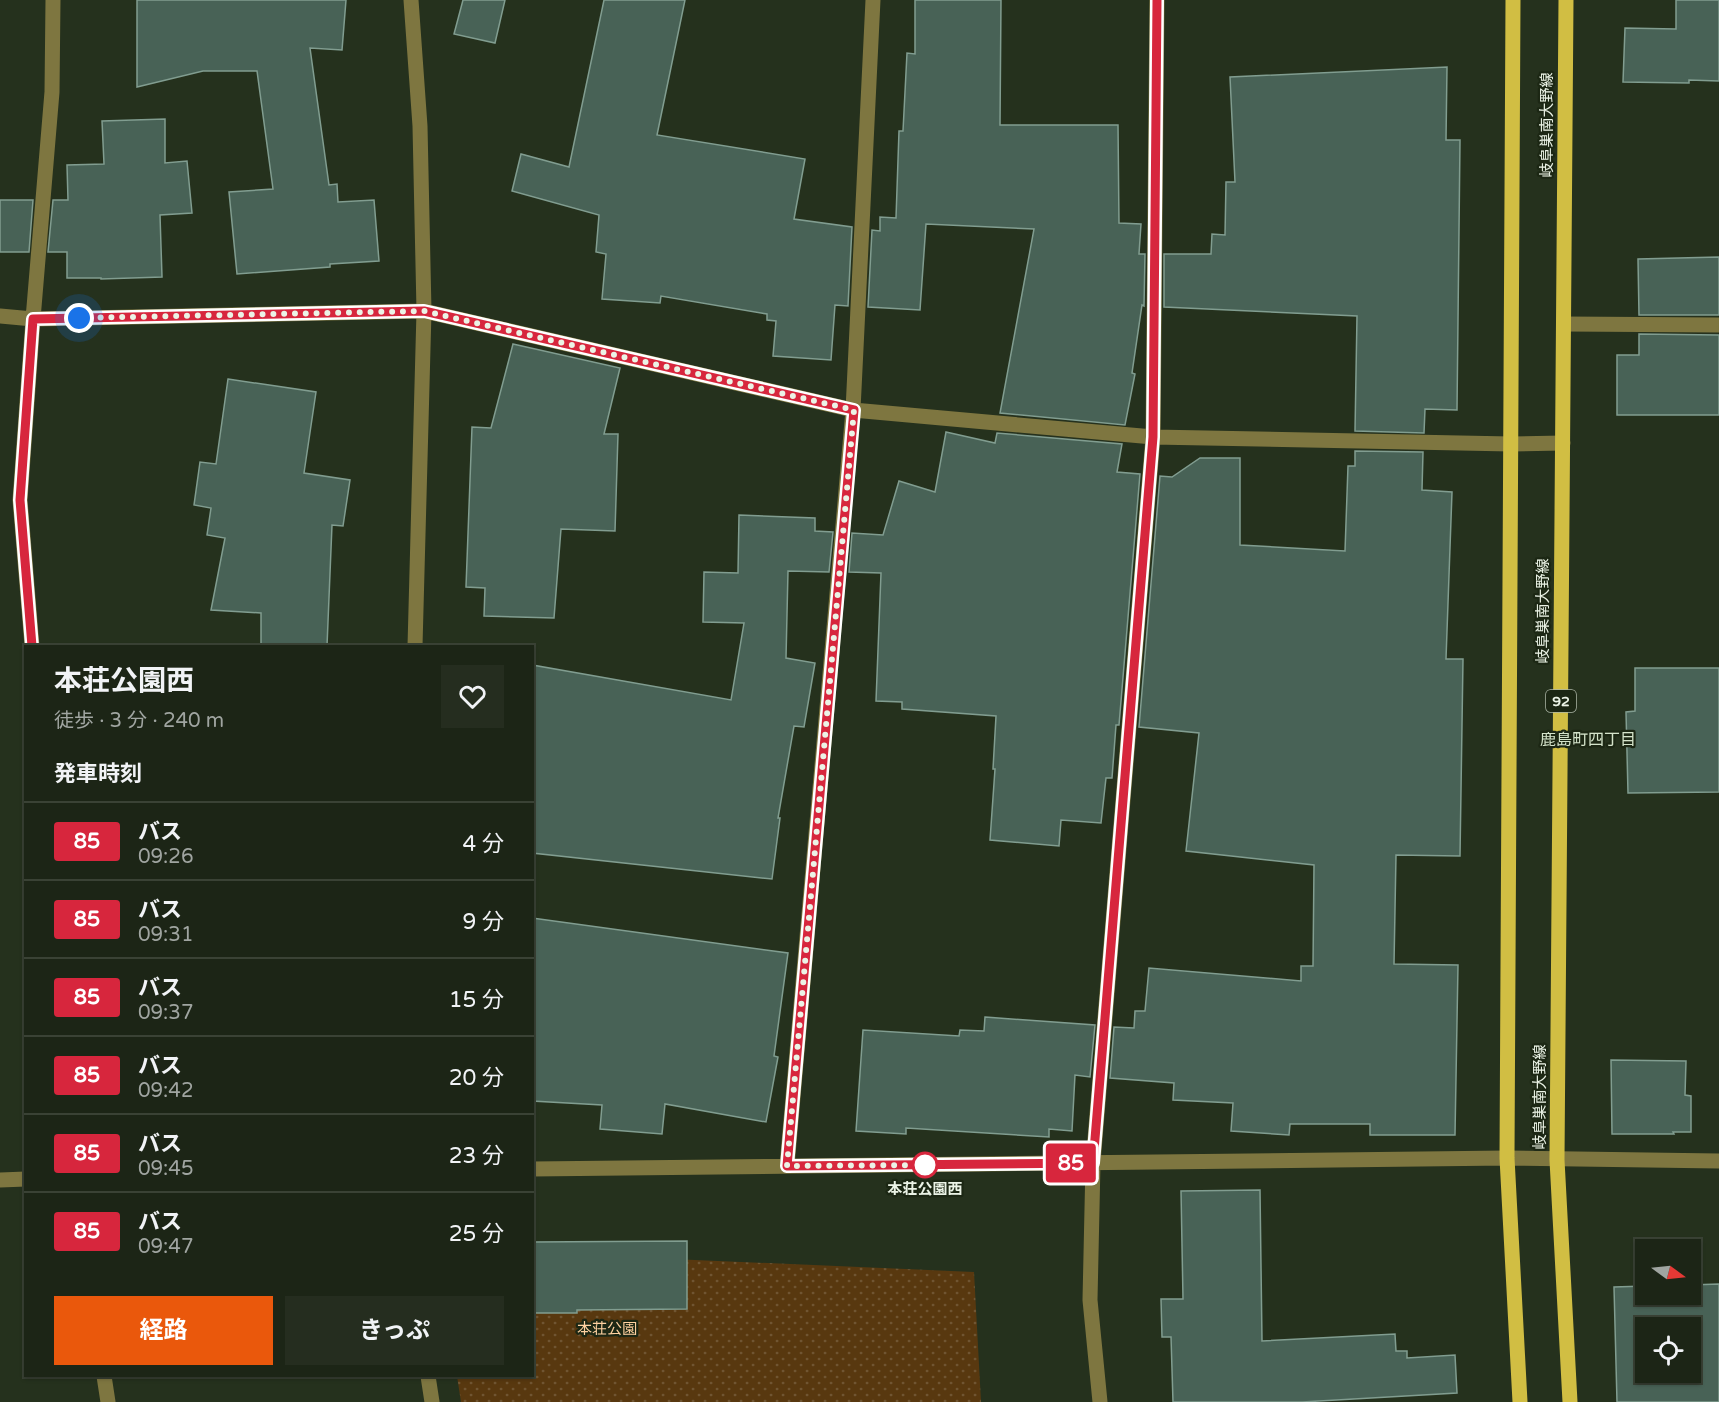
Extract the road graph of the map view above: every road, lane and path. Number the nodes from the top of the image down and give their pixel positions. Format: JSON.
{"nodes":[{"id":1,"x":53,"y":0,"type":"edge"},
{"id":2,"x":411,"y":0,"type":"edge"},
{"id":3,"x":873,"y":0,"type":"edge"},
{"id":4,"x":1157,"y":0,"type":"edge"},
{"id":5,"x":1513,"y":0,"type":"edge"},
{"id":6,"x":1566,"y":0,"type":"edge"},
{"id":7,"x":424,"y":311,"type":"junction"},
{"id":8,"x":0,"y":316,"type":"edge"},
{"id":9,"x":33,"y":319,"type":"junction"},
{"id":10,"x":1564,"y":324,"type":"junction"},
{"id":11,"x":1719,"y":325,"type":"edge"},
{"id":12,"x":854,"y":410,"type":"junction"},
{"id":13,"x":1153,"y":437,"type":"junction"},
{"id":14,"x":1563,"y":443,"type":"junction"},
{"id":15,"x":1511,"y":444,"type":"junction"},
{"id":16,"x":32,"y":645,"type":"edge"},
{"id":17,"x":415,"y":645,"type":"edge"},
{"id":18,"x":1508,"y":1158,"type":"junction"},
{"id":19,"x":1557,"y":1160,"type":"junction"},
{"id":20,"x":1719,"y":1161,"type":"edge"},
{"id":21,"x":1093,"y":1163,"type":"junction"},
{"id":22,"x":787,"y":1166,"type":"junction"},
{"id":23,"x":534,"y":1169,"type":"edge"},
{"id":24,"x":24,"y":1179,"type":"edge"},
{"id":25,"x":0,"y":1180,"type":"edge"},
{"id":26,"x":104,"y":1377,"type":"edge"},
{"id":27,"x":428,"y":1377,"type":"edge"},
{"id":28,"x":108,"y":1402,"type":"edge"},
{"id":29,"x":432,"y":1402,"type":"edge"},
{"id":30,"x":1100,"y":1402,"type":"edge"},
{"id":31,"x":1520,"y":1402,"type":"edge"},
{"id":32,"x":1570,"y":1402,"type":"edge"}],
"edges":[{"from":1,"to":9,"type":"street"},
{"from":2,"to":7,"type":"street"},
{"from":3,"to":12,"type":"street"},
{"from":4,"to":13,"type":"street"},
{"from":5,"to":15,"type":"main road"},
{"from":6,"to":10,"type":"main road","name":"岐阜巣南大野線","number":"92"},
{"from":7,"to":9,"type":"street"},
{"from":7,"to":12,"type":"street"},
{"from":7,"to":17,"type":"street"},
{"from":8,"to":9,"type":"street"},
{"from":9,"to":16,"type":"street"},
{"from":10,"to":11,"type":"street"},
{"from":10,"to":14,"type":"main road","name":"岐阜巣南大野線","number":"92"},
{"from":12,"to":13,"type":"street"},
{"from":12,"to":22,"type":"street"},
{"from":13,"to":15,"type":"street"},
{"from":13,"to":21,"type":"street"},
{"from":14,"to":15,"type":"street"},
{"from":14,"to":19,"type":"main road","name":"岐阜巣南大野線","number":"92"},
{"from":15,"to":18,"type":"main road"},
{"from":18,"to":19,"type":"street"},
{"from":18,"to":21,"type":"street"},
{"from":18,"to":31,"type":"main road"},
{"from":19,"to":20,"type":"street"},
{"from":19,"to":32,"type":"main road","name":"岐阜巣南大野線","number":"92"},
{"from":21,"to":22,"type":"street"},
{"from":21,"to":30,"type":"street"},
{"from":22,"to":23,"type":"street"},
{"from":24,"to":25,"type":"street"},
{"from":26,"to":28,"type":"street"},
{"from":27,"to":29,"type":"street"}]}
